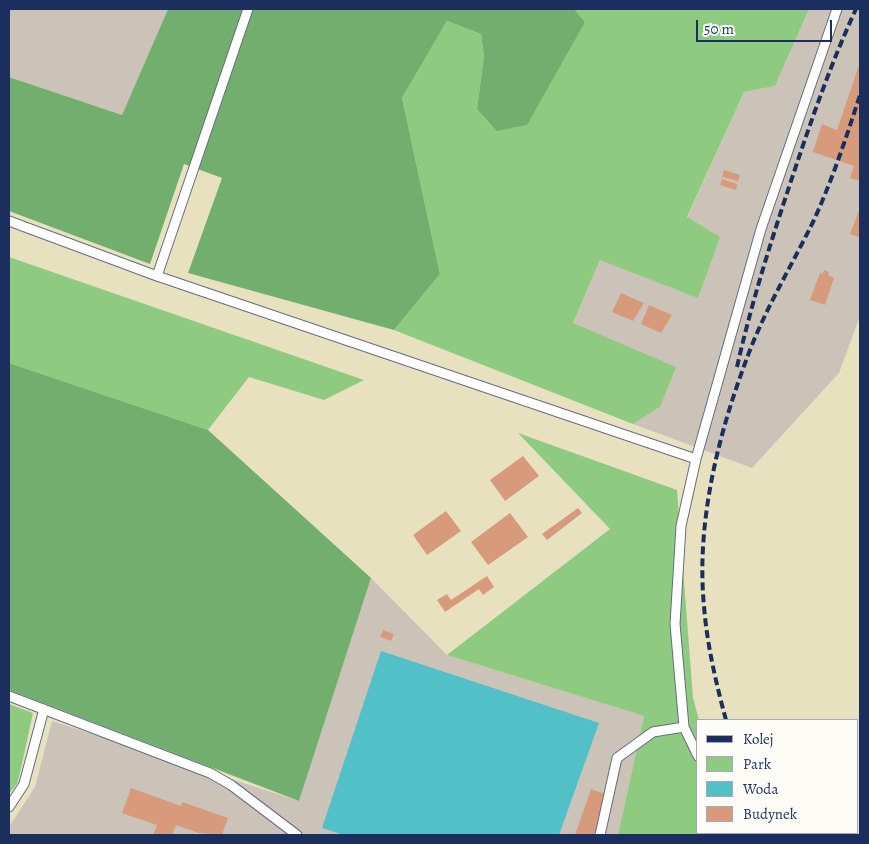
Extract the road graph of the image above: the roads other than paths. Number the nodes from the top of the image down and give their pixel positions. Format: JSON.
{"nodes":[{"id":1,"x":248,"y":9,"type":"edge"},
{"id":2,"x":837,"y":9,"type":"edge"},
{"id":3,"x":9,"y":221,"type":"edge"},
{"id":4,"x":157,"y":276,"type":"junction"},
{"id":5,"x":696,"y":459,"type":"junction"},
{"id":6,"x":9,"y":696,"type":"edge"},
{"id":7,"x":44,"y":709,"type":"junction"},
{"id":8,"x":684,"y":727,"type":"junction"},
{"id":9,"x":696,"y":752,"type":"edge"},
{"id":10,"x":9,"y":808,"type":"edge"},
{"id":11,"x":296,"y":835,"type":"edge"},
{"id":12,"x":600,"y":835,"type":"edge"}],
"edges":[{"from":1,"to":4,"type":"lane"},
{"from":2,"to":5,"type":"lane"},
{"from":3,"to":4,"type":"lane"},
{"from":4,"to":5,"type":"lane"},
{"from":5,"to":8,"type":"lane"},
{"from":6,"to":7,"type":"lane"},
{"from":7,"to":10,"type":"lane"},
{"from":7,"to":11,"type":"lane"},
{"from":8,"to":9,"type":"lane"},
{"from":8,"to":12,"type":"lane"}]}
